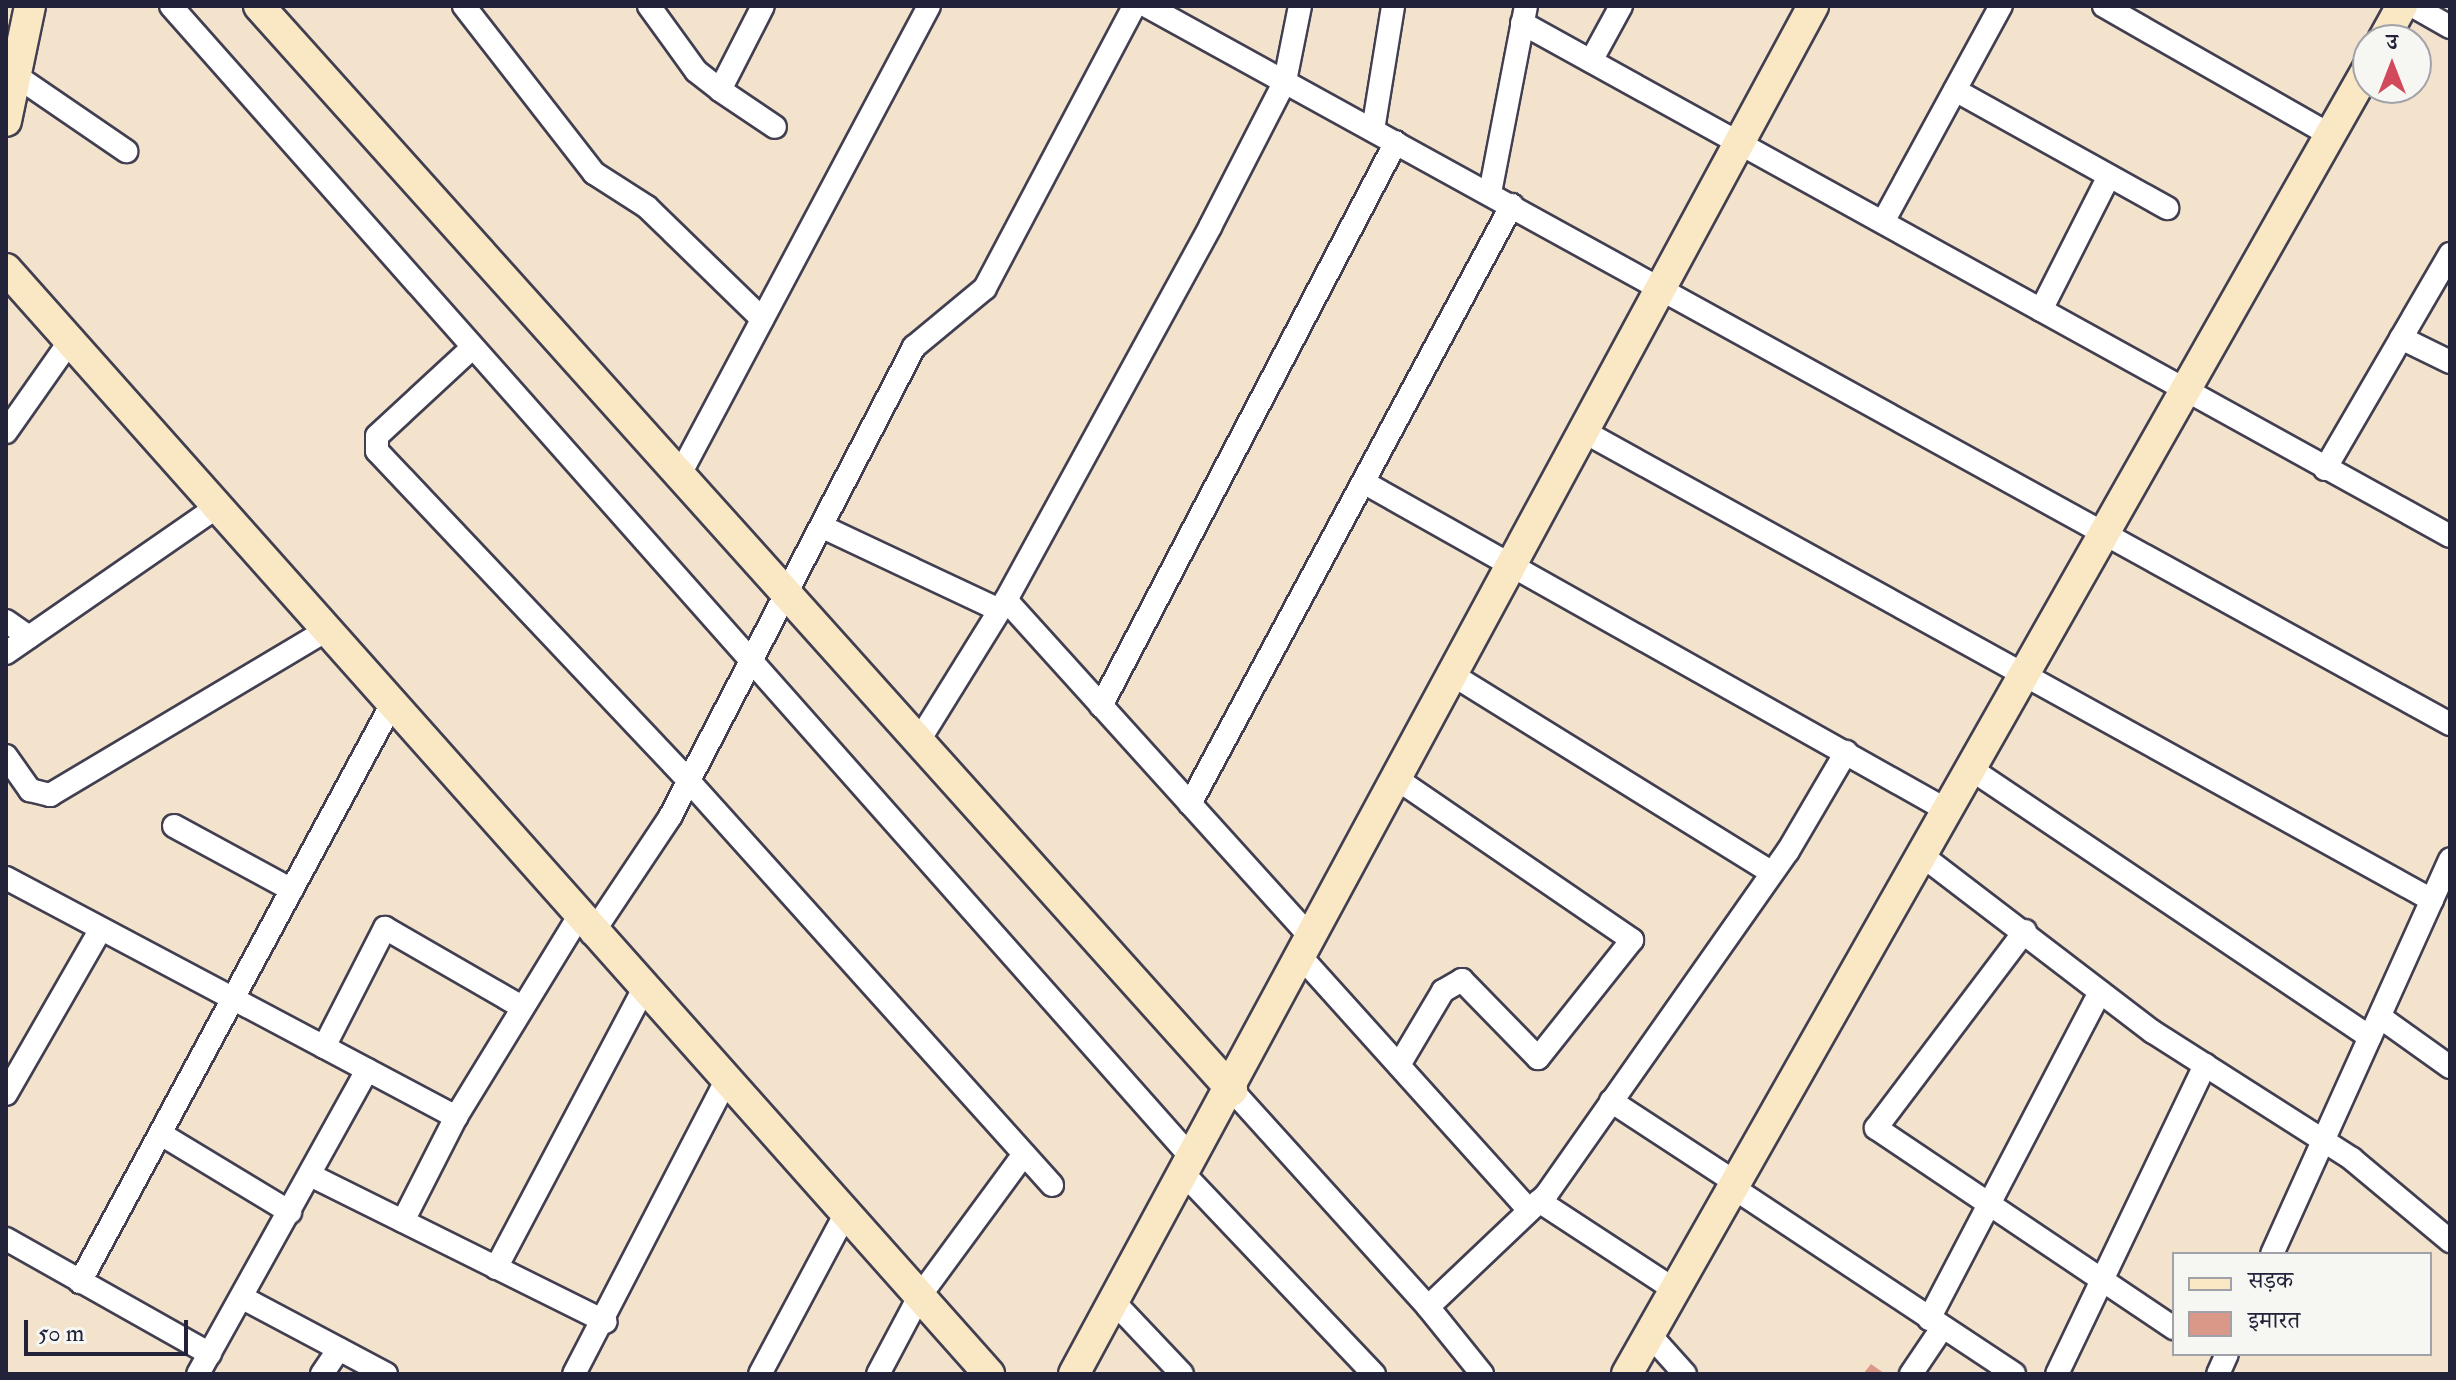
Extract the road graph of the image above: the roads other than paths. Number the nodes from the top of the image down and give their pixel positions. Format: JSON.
{"nodes":[{"id":1,"x":30,"y":6,"type":"edge"},
{"id":2,"x":171,"y":6,"type":"edge"},
{"id":3,"x":259,"y":6,"type":"edge"},
{"id":4,"x":464,"y":6,"type":"edge"},
{"id":5,"x":649,"y":6,"type":"edge"},
{"id":6,"x":763,"y":6,"type":"edge"},
{"id":7,"x":929,"y":6,"type":"edge"},
{"id":8,"x":1134,"y":6,"type":"edge"},
{"id":9,"x":1300,"y":6,"type":"edge"},
{"id":10,"x":1393,"y":6,"type":"edge"},
{"id":11,"x":1621,"y":6,"type":"edge"},
{"id":12,"x":1813,"y":6,"type":"edge"},
{"id":13,"x":2001,"y":6,"type":"edge"},
{"id":14,"x":2104,"y":6,"type":"edge"},
{"id":15,"x":2402,"y":6,"type":"edge"},
{"id":16,"x":2413,"y":6,"type":"edge"},
{"id":17,"x":1157,"y":9,"type":"edge"},
{"id":18,"x":1524,"y":14,"type":"edge"},
{"id":19,"x":2392,"y":24,"type":"edge"},
{"id":20,"x":2450,"y":27,"type":"edge"},
{"id":21,"x":1591,"y":61,"type":"junction"},
{"id":22,"x":15,"y":75,"type":"junction"},
{"id":23,"x":1285,"y":81,"type":"junction"},
{"id":24,"x":720,"y":90,"type":"junction"},
{"id":25,"x":1955,"y":90,"type":"junction"},
{"id":26,"x":2352,"y":96,"type":"edge"},
{"id":27,"x":7,"y":115,"type":"edge"},
{"id":28,"x":775,"y":127,"type":"dead end"},
{"id":29,"x":1373,"y":130,"type":"junction"},
{"id":30,"x":2330,"y":135,"type":"junction"},
{"id":31,"x":1396,"y":142,"type":"junction"},
{"id":32,"x":1739,"y":142,"type":"junction"},
{"id":33,"x":126,"y":151,"type":"dead end"},
{"id":34,"x":2109,"y":176,"type":"junction"},
{"id":35,"x":1490,"y":193,"type":"junction"},
{"id":36,"x":1512,"y":205,"type":"junction"},
{"id":37,"x":2167,"y":208,"type":"dead end"},
{"id":38,"x":1883,"y":222,"type":"junction"},
{"id":39,"x":2450,"y":254,"type":"edge"},
{"id":40,"x":6,"y":269,"type":"edge"},
{"id":41,"x":1661,"y":287,"type":"junction"},
{"id":42,"x":2041,"y":310,"type":"junction"},
{"id":43,"x":762,"y":319,"type":"junction"},
{"id":44,"x":2401,"y":338,"type":"junction"},
{"id":45,"x":70,"y":341,"type":"junction"},
{"id":46,"x":472,"y":348,"type":"junction"},
{"id":47,"x":2450,"y":362,"type":"edge"},
{"id":48,"x":2184,"y":392,"type":"junction"},
{"id":49,"x":1583,"y":431,"type":"junction"},
{"id":50,"x":6,"y":432,"type":"edge"},
{"id":51,"x":2325,"y":469,"type":"junction"},
{"id":52,"x":679,"y":476,"type":"junction"},
{"id":53,"x":1365,"y":483,"type":"junction"},
{"id":54,"x":218,"y":506,"type":"junction"},
{"id":55,"x":825,"y":528,"type":"junction"},
{"id":56,"x":2105,"y":536,"type":"junction"},
{"id":57,"x":2450,"y":536,"type":"edge"},
{"id":58,"x":1512,"y":564,"type":"junction"},
{"id":59,"x":787,"y":598,"type":"junction"},
{"id":60,"x":1002,"y":605,"type":"junction"},
{"id":61,"x":6,"y":621,"type":"edge"},
{"id":62,"x":329,"y":629,"type":"junction"},
{"id":63,"x":29,"y":637,"type":"junction"},
{"id":64,"x":6,"y":653,"type":"edge"},
{"id":65,"x":754,"y":659,"type":"junction"},
{"id":66,"x":1453,"y":675,"type":"junction"},
{"id":67,"x":2026,"y":679,"type":"junction"},
{"id":68,"x":393,"y":702,"type":"junction"},
{"id":69,"x":1101,"y":706,"type":"junction"},
{"id":70,"x":2450,"y":724,"type":"edge"},
{"id":71,"x":918,"y":742,"type":"junction"},
{"id":72,"x":1846,"y":752,"type":"junction"},
{"id":73,"x":6,"y":756,"type":"edge"},
{"id":74,"x":1974,"y":771,"type":"junction"},
{"id":75,"x":687,"y":779,"type":"junction"},
{"id":76,"x":1397,"y":779,"type":"junction"},
{"id":77,"x":1190,"y":804,"type":"junction"},
{"id":78,"x":1950,"y":812,"type":"junction"},
{"id":79,"x":174,"y":826,"type":"dead end"},
{"id":80,"x":1924,"y":857,"type":"junction"},
{"id":81,"x":2450,"y":859,"type":"edge"},
{"id":82,"x":1772,"y":873,"type":"junction"},
{"id":83,"x":6,"y":878,"type":"edge"},
{"id":84,"x":292,"y":890,"type":"junction"},
{"id":85,"x":2432,"y":900,"type":"junction"},
{"id":86,"x":585,"y":926,"type":"junction"},
{"id":87,"x":101,"y":929,"type":"junction"},
{"id":88,"x":2025,"y":931,"type":"junction"},
{"id":89,"x":1307,"y":948,"type":"junction"},
{"id":90,"x":643,"y":990,"type":"junction"},
{"id":91,"x":2100,"y":992,"type":"junction"},
{"id":92,"x":234,"y":999,"type":"junction"},
{"id":93,"x":520,"y":1006,"type":"junction"},
{"id":94,"x":2375,"y":1027,"type":"junction"},
{"id":95,"x":324,"y":1047,"type":"junction"},
{"id":96,"x":1399,"y":1065,"type":"junction"},
{"id":97,"x":2205,"y":1065,"type":"junction"},
{"id":98,"x":13,"y":1066,"type":"edge"},
{"id":99,"x":2450,"y":1067,"type":"edge"},
{"id":100,"x":367,"y":1070,"type":"junction"},
{"id":101,"x":726,"y":1081,"type":"junction"},
{"id":102,"x":1232,"y":1090,"type":"junction"},
{"id":103,"x":6,"y":1094,"type":"edge"},
{"id":104,"x":1611,"y":1101,"type":"junction"},
{"id":105,"x":456,"y":1117,"type":"junction"},
{"id":106,"x":161,"y":1134,"type":"junction"},
{"id":107,"x":2323,"y":1141,"type":"junction"},
{"id":108,"x":1024,"y":1154,"type":"junction"},
{"id":109,"x":1188,"y":1167,"type":"junction"},
{"id":110,"x":310,"y":1175,"type":"junction"},
{"id":111,"x":1052,"y":1185,"type":"dead end"},
{"id":112,"x":1734,"y":1185,"type":"junction"},
{"id":113,"x":1989,"y":1204,"type":"junction"},
{"id":114,"x":1534,"y":1205,"type":"junction"},
{"id":115,"x":290,"y":1212,"type":"junction"},
{"id":116,"x":844,"y":1217,"type":"junction"},
{"id":117,"x":403,"y":1221,"type":"junction"},
{"id":118,"x":6,"y":1239,"type":"edge"},
{"id":119,"x":2450,"y":1241,"type":"edge"},
{"id":120,"x":2273,"y":1252,"type":"edge"},
{"id":121,"x":496,"y":1268,"type":"junction"},
{"id":122,"x":2099,"y":1278,"type":"junction"},
{"id":123,"x":80,"y":1282,"type":"junction"},
{"id":124,"x":1675,"y":1290,"type":"junction"},
{"id":125,"x":919,"y":1297,"type":"junction"},
{"id":126,"x":243,"y":1298,"type":"junction"},
{"id":127,"x":1113,"y":1301,"type":"junction"},
{"id":128,"x":1428,"y":1307,"type":"junction"},
{"id":129,"x":606,"y":1322,"type":"junction"},
{"id":130,"x":1935,"y":1324,"type":"junction"},
{"id":131,"x":2172,"y":1327,"type":"edge"},
{"id":132,"x":1650,"y":1335,"type":"junction"},
{"id":133,"x":339,"y":1349,"type":"junction"},
{"id":134,"x":210,"y":1354,"type":"junction"},
{"id":135,"x":198,"y":1374,"type":"edge"},
{"id":136,"x":322,"y":1374,"type":"edge"},
{"id":137,"x":386,"y":1374,"type":"edge"},
{"id":138,"x":574,"y":1374,"type":"edge"},
{"id":139,"x":760,"y":1374,"type":"edge"},
{"id":140,"x":878,"y":1374,"type":"edge"},
{"id":141,"x":989,"y":1374,"type":"edge"},
{"id":142,"x":1074,"y":1374,"type":"edge"},
{"id":143,"x":1182,"y":1374,"type":"edge"},
{"id":144,"x":1374,"y":1374,"type":"edge"},
{"id":145,"x":1482,"y":1374,"type":"edge"},
{"id":146,"x":1627,"y":1374,"type":"edge"},
{"id":147,"x":1685,"y":1374,"type":"edge"},
{"id":148,"x":1911,"y":1374,"type":"edge"},
{"id":149,"x":2014,"y":1374,"type":"edge"},
{"id":150,"x":2057,"y":1374,"type":"edge"}],
"edges":[{"from":1,"to":22,"type":"street"},
{"from":2,"to":46,"type":"street"},
{"from":3,"to":52,"type":"street"},
{"from":4,"to":43,"type":"street"},
{"from":5,"to":24,"type":"street"},
{"from":6,"to":24,"type":"street"},
{"from":7,"to":43,"type":"street"},
{"from":8,"to":55,"type":"street"},
{"from":9,"to":23,"type":"street"},
{"from":10,"to":29,"type":"street"},
{"from":11,"to":21,"type":"street"},
{"from":12,"to":32,"type":"street"},
{"from":13,"to":25,"type":"street"},
{"from":14,"to":30,"type":"street"},
{"from":15,"to":19,"type":"street"},
{"from":16,"to":20,"type":"street"},
{"from":17,"to":23,"type":"street"},
{"from":18,"to":21,"type":"street"},
{"from":18,"to":35,"type":"street"},
{"from":21,"to":32,"type":"street"},
{"from":22,"to":27,"type":"street"},
{"from":22,"to":33,"type":"street"},
{"from":23,"to":29,"type":"street"},
{"from":23,"to":60,"type":"street"},
{"from":24,"to":28,"type":"street"},
{"from":25,"to":34,"type":"street"},
{"from":25,"to":38,"type":"street"},
{"from":26,"to":30,"type":"street"},
{"from":29,"to":31,"type":"street"},
{"from":30,"to":48,"type":"street"},
{"from":31,"to":35,"type":"street"},
{"from":31,"to":69,"type":"street"},
{"from":32,"to":38,"type":"street"},
{"from":32,"to":41,"type":"street"},
{"from":34,"to":37,"type":"street"},
{"from":34,"to":42,"type":"street"},
{"from":35,"to":36,"type":"street"},
{"from":36,"to":41,"type":"street"},
{"from":36,"to":53,"type":"street"},
{"from":38,"to":42,"type":"street"},
{"from":39,"to":44,"type":"street"},
{"from":40,"to":45,"type":"street"},
{"from":41,"to":49,"type":"street"},
{"from":41,"to":56,"type":"street"},
{"from":42,"to":48,"type":"street"},
{"from":43,"to":52,"type":"street"},
{"from":44,"to":47,"type":"street"},
{"from":44,"to":51,"type":"street"},
{"from":45,"to":50,"type":"street"},
{"from":45,"to":54,"type":"street"},
{"from":46,"to":65,"type":"street"},
{"from":46,"to":75,"type":"street"},
{"from":48,"to":51,"type":"street"},
{"from":48,"to":56,"type":"street"},
{"from":49,"to":58,"type":"street"},
{"from":49,"to":67,"type":"street"},
{"from":51,"to":57,"type":"street"},
{"from":52,"to":59,"type":"street"},
{"from":53,"to":58,"type":"street"},
{"from":53,"to":77,"type":"street"},
{"from":54,"to":62,"type":"street"},
{"from":54,"to":63,"type":"street"},
{"from":55,"to":59,"type":"street"},
{"from":55,"to":60,"type":"street"},
{"from":56,"to":67,"type":"street"},
{"from":56,"to":70,"type":"street"},
{"from":58,"to":66,"type":"street"},
{"from":58,"to":72,"type":"street"},
{"from":59,"to":65,"type":"street"},
{"from":59,"to":71,"type":"street"},
{"from":60,"to":69,"type":"street"},
{"from":60,"to":71,"type":"street"},
{"from":61,"to":63,"type":"street"},
{"from":62,"to":68,"type":"street"},
{"from":62,"to":73,"type":"street"},
{"from":63,"to":64,"type":"street"},
{"from":65,"to":75,"type":"street"},
{"from":65,"to":109,"type":"street"},
{"from":66,"to":76,"type":"street"},
{"from":66,"to":82,"type":"street"},
{"from":67,"to":74,"type":"street"},
{"from":67,"to":85,"type":"street"},
{"from":68,"to":84,"type":"street"},
{"from":68,"to":86,"type":"street"},
{"from":69,"to":77,"type":"street"},
{"from":71,"to":102,"type":"street"},
{"from":72,"to":78,"type":"street"},
{"from":72,"to":82,"type":"street"},
{"from":74,"to":78,"type":"street"},
{"from":74,"to":94,"type":"street"},
{"from":75,"to":86,"type":"street"},
{"from":75,"to":108,"type":"street"},
{"from":76,"to":89,"type":"street"},
{"from":76,"to":96,"type":"street"},
{"from":77,"to":89,"type":"street"},
{"from":78,"to":80,"type":"street"},
{"from":79,"to":84,"type":"street"},
{"from":80,"to":88,"type":"street"},
{"from":80,"to":112,"type":"street"},
{"from":81,"to":85,"type":"street"},
{"from":82,"to":104,"type":"street"},
{"from":83,"to":87,"type":"street"},
{"from":84,"to":92,"type":"street"},
{"from":85,"to":94,"type":"street"},
{"from":86,"to":90,"type":"street"},
{"from":86,"to":93,"type":"street"},
{"from":87,"to":92,"type":"street"},
{"from":87,"to":98,"type":"street"},
{"from":88,"to":91,"type":"street"},
{"from":88,"to":113,"type":"street"},
{"from":89,"to":96,"type":"street"},
{"from":89,"to":102,"type":"street"},
{"from":90,"to":101,"type":"street"},
{"from":90,"to":121,"type":"street"},
{"from":91,"to":97,"type":"street"},
{"from":91,"to":113,"type":"street"},
{"from":92,"to":95,"type":"street"},
{"from":92,"to":106,"type":"street"},
{"from":93,"to":95,"type":"street"},
{"from":93,"to":105,"type":"street"},
{"from":94,"to":99,"type":"street"},
{"from":94,"to":107,"type":"street"},
{"from":95,"to":100,"type":"street"},
{"from":96,"to":114,"type":"street"},
{"from":97,"to":107,"type":"street"},
{"from":97,"to":122,"type":"street"},
{"from":98,"to":103,"type":"street"},
{"from":100,"to":105,"type":"street"},
{"from":100,"to":110,"type":"street"},
{"from":101,"to":116,"type":"street"},
{"from":101,"to":129,"type":"street"},
{"from":102,"to":109,"type":"street"},
{"from":102,"to":128,"type":"street"},
{"from":104,"to":112,"type":"street"},
{"from":104,"to":114,"type":"street"},
{"from":105,"to":117,"type":"street"},
{"from":106,"to":115,"type":"street"},
{"from":106,"to":123,"type":"street"},
{"from":107,"to":119,"type":"street"},
{"from":107,"to":120,"type":"street"},
{"from":108,"to":111,"type":"street"},
{"from":108,"to":125,"type":"street"},
{"from":109,"to":127,"type":"street"},
{"from":109,"to":144,"type":"street"},
{"from":110,"to":115,"type":"street"},
{"from":110,"to":117,"type":"street"},
{"from":112,"to":124,"type":"street"},
{"from":112,"to":130,"type":"street"},
{"from":113,"to":122,"type":"street"},
{"from":113,"to":130,"type":"street"},
{"from":114,"to":124,"type":"street"},
{"from":114,"to":128,"type":"street"},
{"from":115,"to":126,"type":"street"},
{"from":116,"to":125,"type":"street"},
{"from":116,"to":139,"type":"street"},
{"from":117,"to":121,"type":"street"},
{"from":118,"to":123,"type":"street"},
{"from":121,"to":129,"type":"street"},
{"from":122,"to":131,"type":"street"},
{"from":122,"to":150,"type":"street"},
{"from":123,"to":134,"type":"street"},
{"from":124,"to":132,"type":"street"},
{"from":125,"to":140,"type":"street"},
{"from":125,"to":141,"type":"street"},
{"from":126,"to":133,"type":"street"},
{"from":126,"to":134,"type":"street"},
{"from":127,"to":142,"type":"street"},
{"from":127,"to":143,"type":"street"},
{"from":128,"to":145,"type":"street"},
{"from":129,"to":138,"type":"street"},
{"from":130,"to":148,"type":"street"},
{"from":130,"to":149,"type":"street"},
{"from":132,"to":146,"type":"street"},
{"from":132,"to":147,"type":"street"},
{"from":133,"to":136,"type":"street"},
{"from":133,"to":137,"type":"street"},
{"from":134,"to":135,"type":"street"}]}
